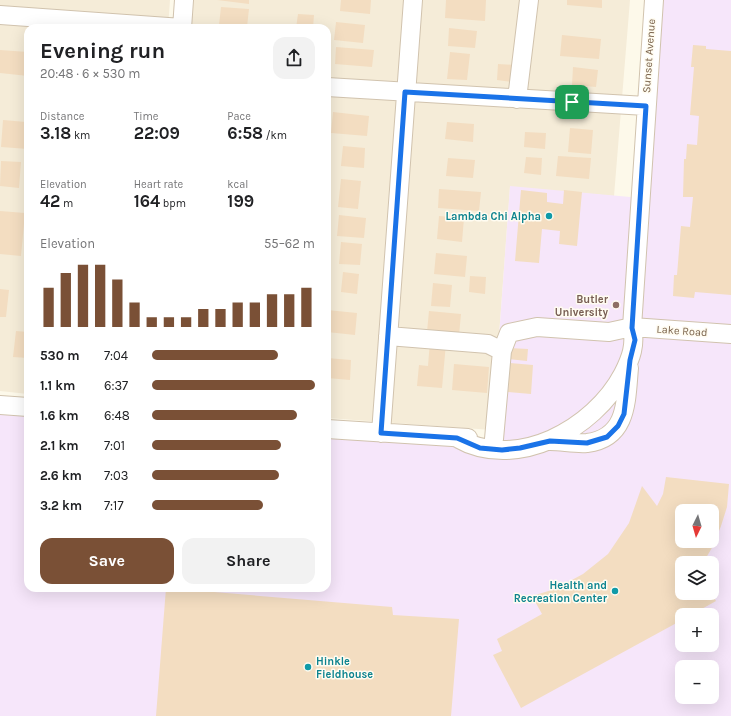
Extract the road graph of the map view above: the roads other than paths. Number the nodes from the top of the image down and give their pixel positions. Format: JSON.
{"nodes":[{"id":1,"x":184,"y":0,"type":"edge"},
{"id":2,"x":413,"y":0,"type":"edge"},
{"id":3,"x":529,"y":0,"type":"edge"},
{"id":4,"x":654,"y":0,"type":"edge"},
{"id":5,"x":0,"y":15,"type":"edge"},
{"id":6,"x":126,"y":24,"type":"edge"},
{"id":7,"x":182,"y":24,"type":"edge"},
{"id":8,"x":331,"y":87,"type":"edge"},
{"id":9,"x":405,"y":92,"type":"junction"},
{"id":10,"x":517,"y":99,"type":"junction"},
{"id":11,"x":646,"y":106,"type":"junction"},
{"id":12,"x":632,"y":328,"type":"junction"},
{"id":13,"x":731,"y":334,"type":"edge"},
{"id":14,"x":388,"y":336,"type":"junction"},
{"id":15,"x":502,"y":351,"type":"junction"},
{"id":16,"x":630,"y":360,"type":"junction"},
{"id":17,"x":0,"y":405,"type":"edge"},
{"id":18,"x":24,"y":407,"type":"edge"},
{"id":19,"x":331,"y":429,"type":"edge"},
{"id":20,"x":381,"y":433,"type":"junction"},
{"id":21,"x":457,"y":438,"type":"junction"},
{"id":22,"x":494,"y":439,"type":"junction"},
{"id":23,"x":550,"y":441,"type":"junction"},
{"id":24,"x":519,"y":444,"type":"junction"}],
"edges":[{"from":1,"to":7,"type":"street"},
{"from":2,"to":9,"type":"street"},
{"from":3,"to":10,"type":"street"},
{"from":4,"to":11,"type":"street","name":"Sunset Avenue"},
{"from":5,"to":6,"type":"street"},
{"from":8,"to":9,"type":"street"},
{"from":9,"to":10,"type":"street"},
{"from":9,"to":14,"type":"street"},
{"from":10,"to":11,"type":"street"},
{"from":11,"to":12,"type":"street","name":"Sunset Avenue"},
{"from":12,"to":13,"type":"street","name":"Lake Road"},
{"from":12,"to":15,"type":"street","name":"Lake Road"},
{"from":12,"to":16,"type":"street","name":"Sunset Avenue"},
{"from":12,"to":24,"type":"street","name":"Sunset Avenue"},
{"from":14,"to":15,"type":"street"},
{"from":14,"to":20,"type":"street"},
{"from":15,"to":22,"type":"street"},
{"from":16,"to":23,"type":"street","name":"Sunset Avenue"},
{"from":16,"to":23,"type":"street"},
{"from":17,"to":18,"type":"street"},
{"from":19,"to":20,"type":"street"},
{"from":20,"to":21,"type":"street"},
{"from":21,"to":22,"type":"street"},
{"from":21,"to":24,"type":"street"},
{"from":22,"to":24,"type":"street"},
{"from":23,"to":24,"type":"street","name":"Sunset Avenue"}]}
